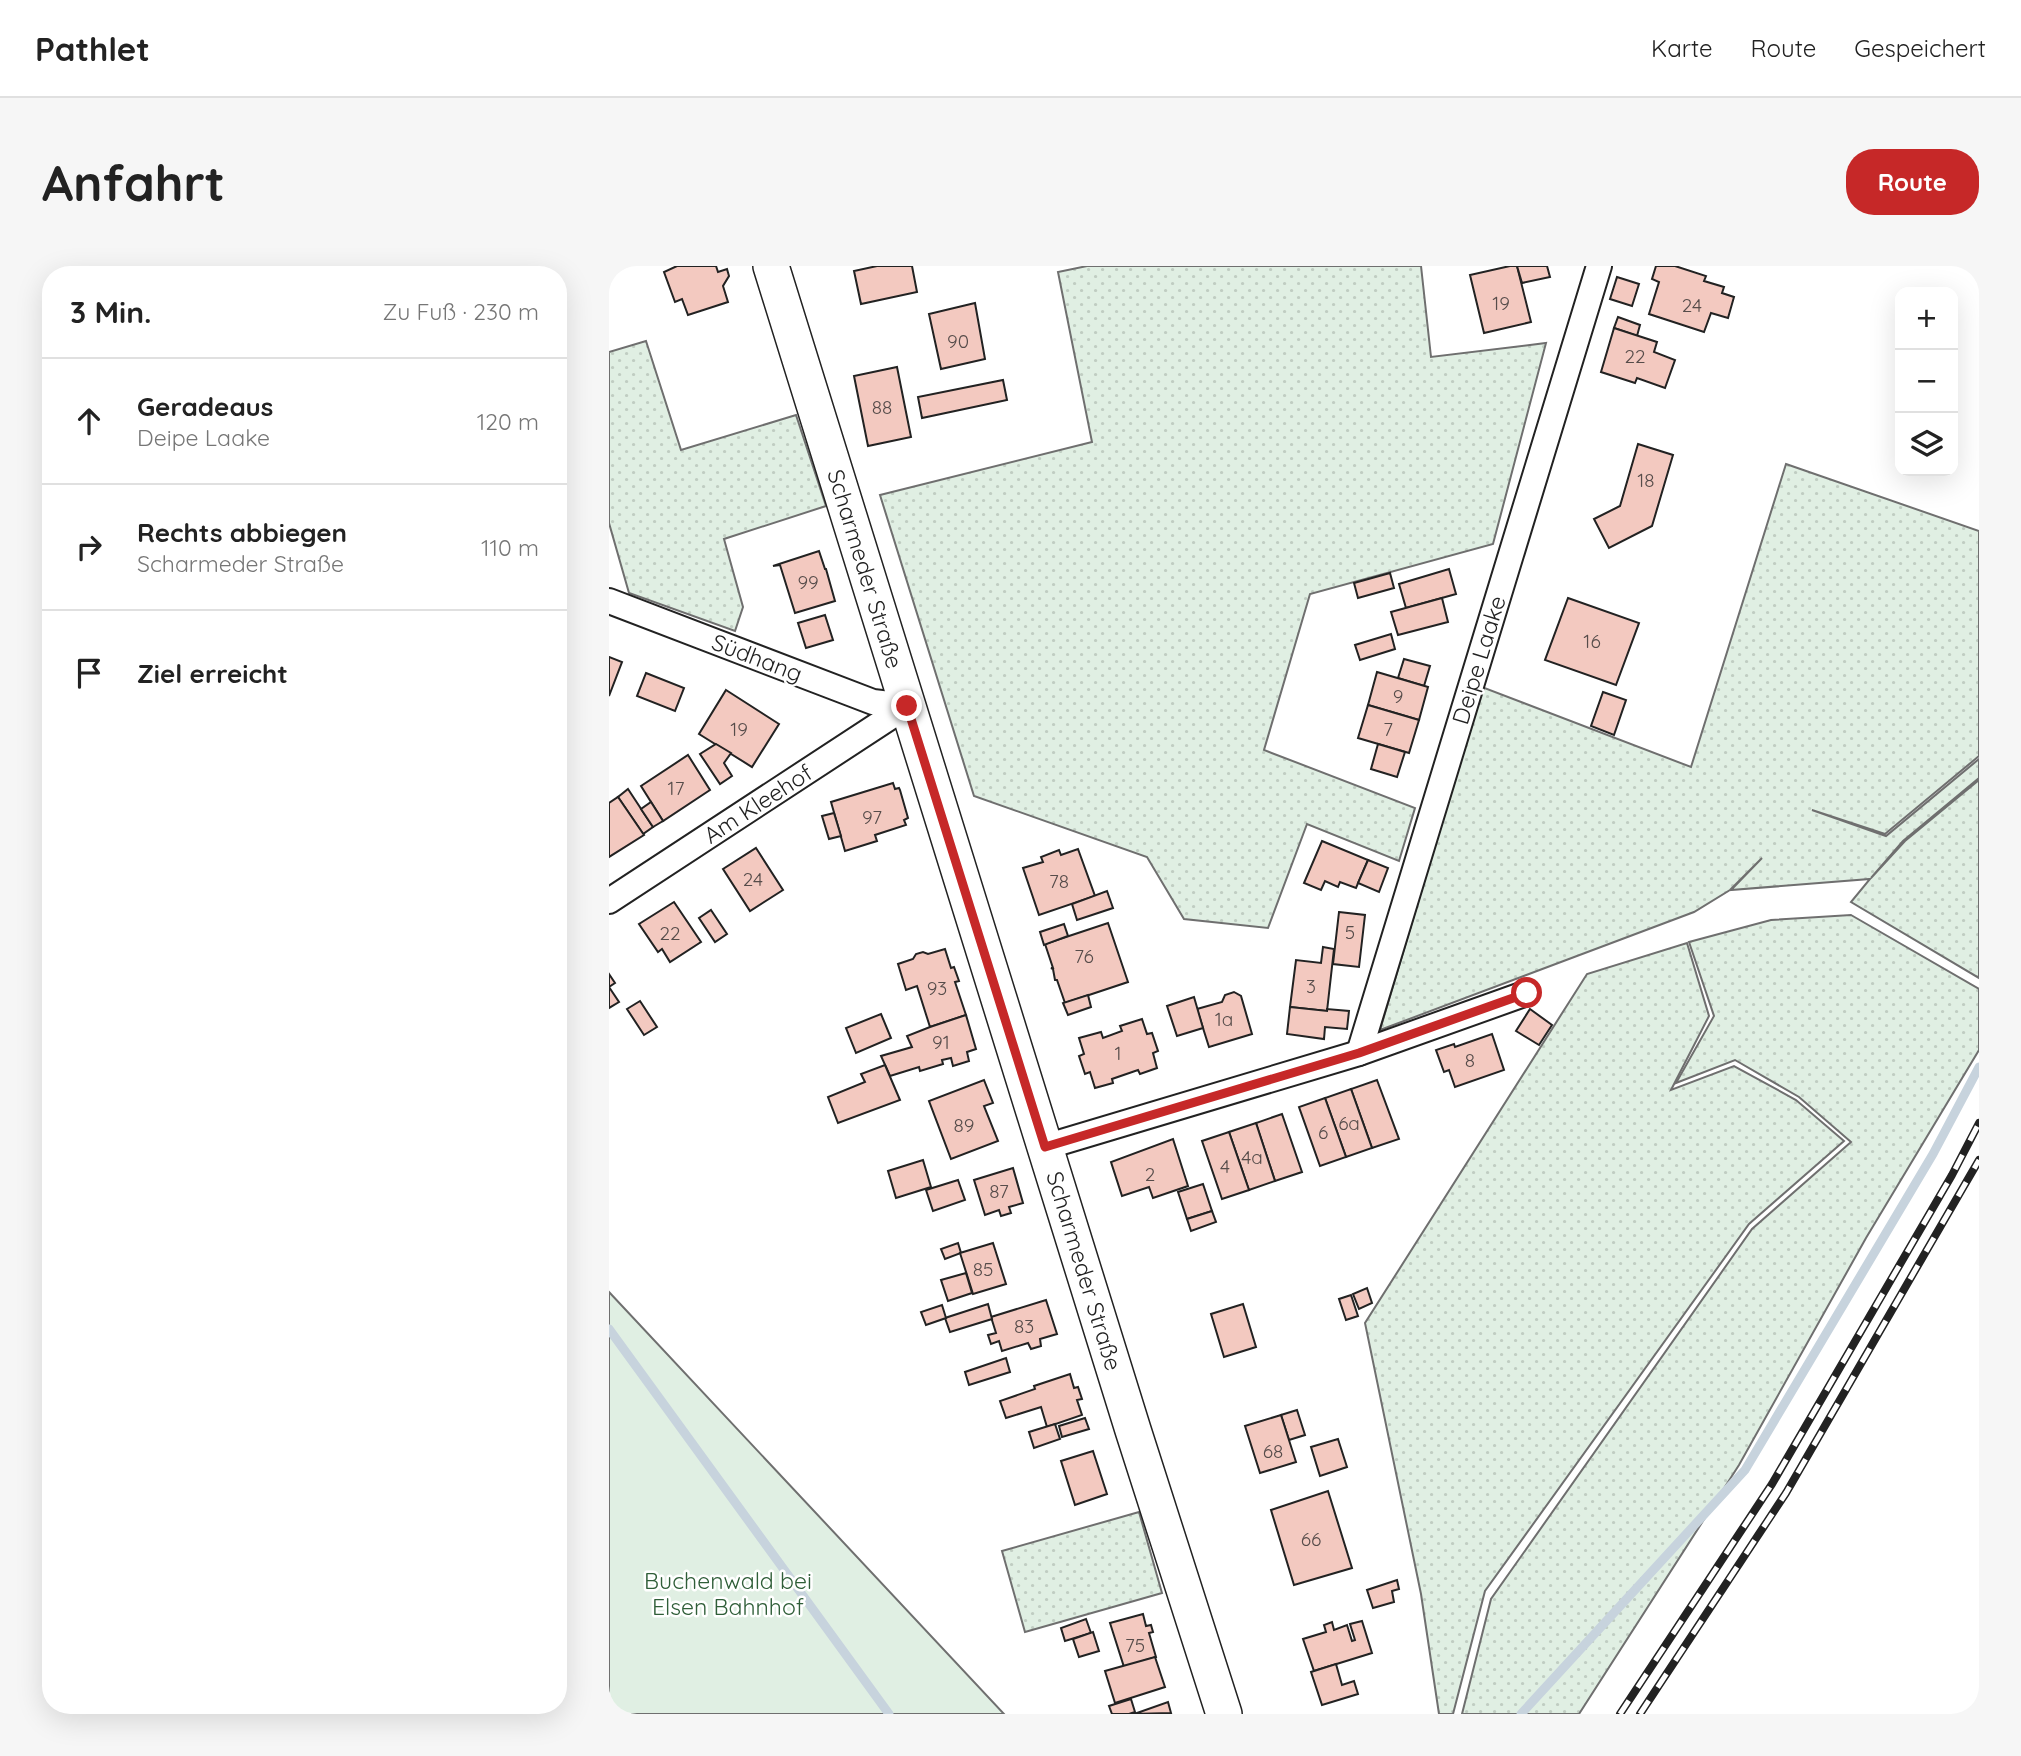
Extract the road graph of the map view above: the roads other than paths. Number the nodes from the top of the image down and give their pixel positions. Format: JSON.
{"nodes":[{"id":1,"x":771,"y":266,"type":"edge"},
{"id":2,"x":1599,"y":266,"type":"edge"},
{"id":3,"x":609,"y":601,"type":"edge"},
{"id":4,"x":907,"y":706,"type":"junction"},
{"id":5,"x":609,"y":901,"type":"edge"},
{"id":6,"x":1527,"y":993,"type":"dead end"},
{"id":7,"x":1359,"y":1053,"type":"junction"},
{"id":8,"x":1045,"y":1147,"type":"junction"},
{"id":9,"x":1224,"y":1714,"type":"edge"}],
"edges":[{"from":1,"to":4,"type":"street","name":"Scharmeder Straße"},
{"from":2,"to":7,"type":"street","name":"Deipe Laake"},
{"from":3,"to":4,"type":"street","name":"Südhang"},
{"from":4,"to":5,"type":"street","name":"Am Kleehof"},
{"from":4,"to":8,"type":"street","name":"Scharmeder Straße"},
{"from":6,"to":7,"type":"street"},
{"from":7,"to":8,"type":"street"},
{"from":8,"to":9,"type":"street","name":"Scharmeder Straße"}]}
